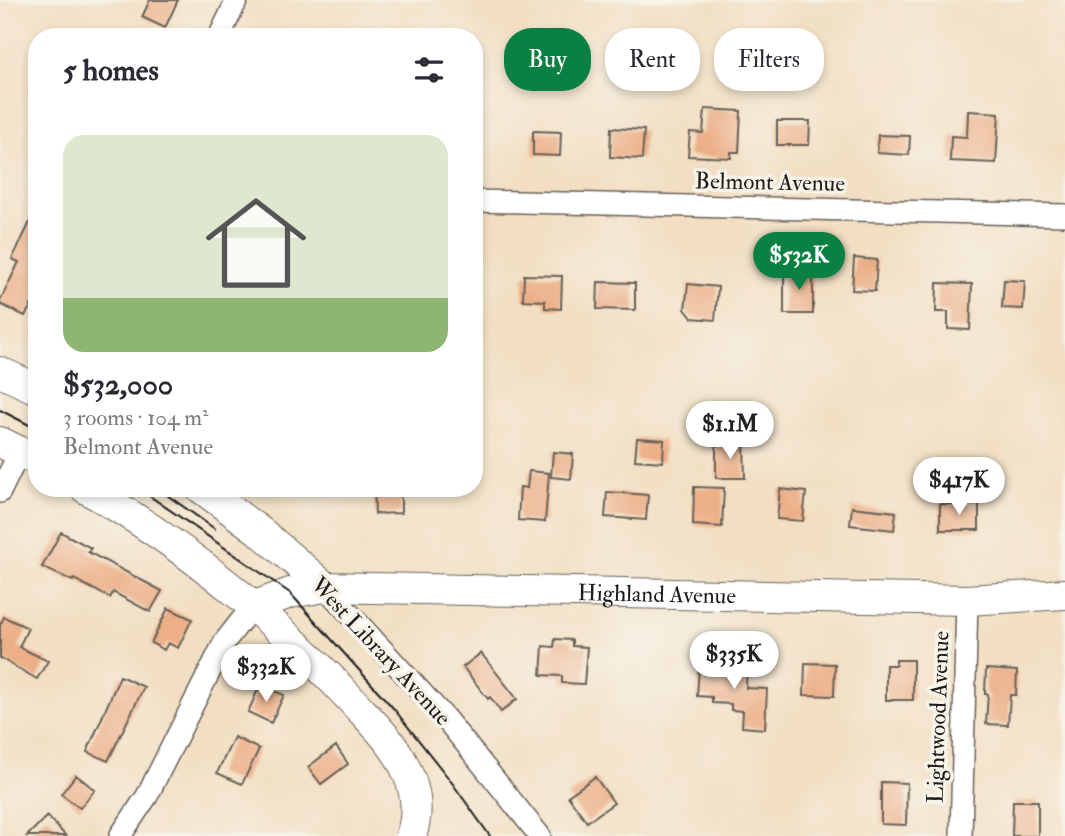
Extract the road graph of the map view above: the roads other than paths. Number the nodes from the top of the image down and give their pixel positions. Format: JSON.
{"nodes":[{"id":1,"x":237,"y":0,"type":"edge"},
{"id":2,"x":223,"y":28,"type":"edge"},
{"id":3,"x":483,"y":201,"type":"edge"},
{"id":4,"x":1065,"y":215,"type":"edge"},
{"id":5,"x":0,"y":372,"type":"edge"},
{"id":6,"x":28,"y":385,"type":"edge"},
{"id":7,"x":19,"y":451,"type":"edge"},
{"id":8,"x":0,"y":492,"type":"edge"},
{"id":9,"x":100,"y":497,"type":"edge"},
{"id":10,"x":213,"y":497,"type":"edge"},
{"id":11,"x":325,"y":587,"type":"junction"},
{"id":12,"x":1065,"y":594,"type":"edge"},
{"id":13,"x":967,"y":600,"type":"junction"},
{"id":14,"x":252,"y":607,"type":"junction"},
{"id":15,"x":120,"y":836,"type":"edge"},
{"id":16,"x":411,"y":836,"type":"edge"},
{"id":17,"x":540,"y":836,"type":"edge"},
{"id":18,"x":961,"y":836,"type":"edge"}],
"edges":[{"from":1,"to":2,"type":"street"},
{"from":3,"to":4,"type":"street","name":"Belmont Avenue"},
{"from":5,"to":6,"type":"street"},
{"from":7,"to":8,"type":"street"},
{"from":9,"to":14,"type":"street"},
{"from":10,"to":11,"type":"street","name":"West Library Avenue"},
{"from":11,"to":13,"type":"street","name":"Highland Avenue"},
{"from":11,"to":14,"type":"street","name":"Highland Avenue"},
{"from":11,"to":17,"type":"street","name":"West Library Avenue"},
{"from":12,"to":13,"type":"street","name":"Highland Avenue"},
{"from":13,"to":18,"type":"street","name":"Lightwood Avenue"},
{"from":14,"to":15,"type":"street"},
{"from":14,"to":16,"type":"street"}]}
